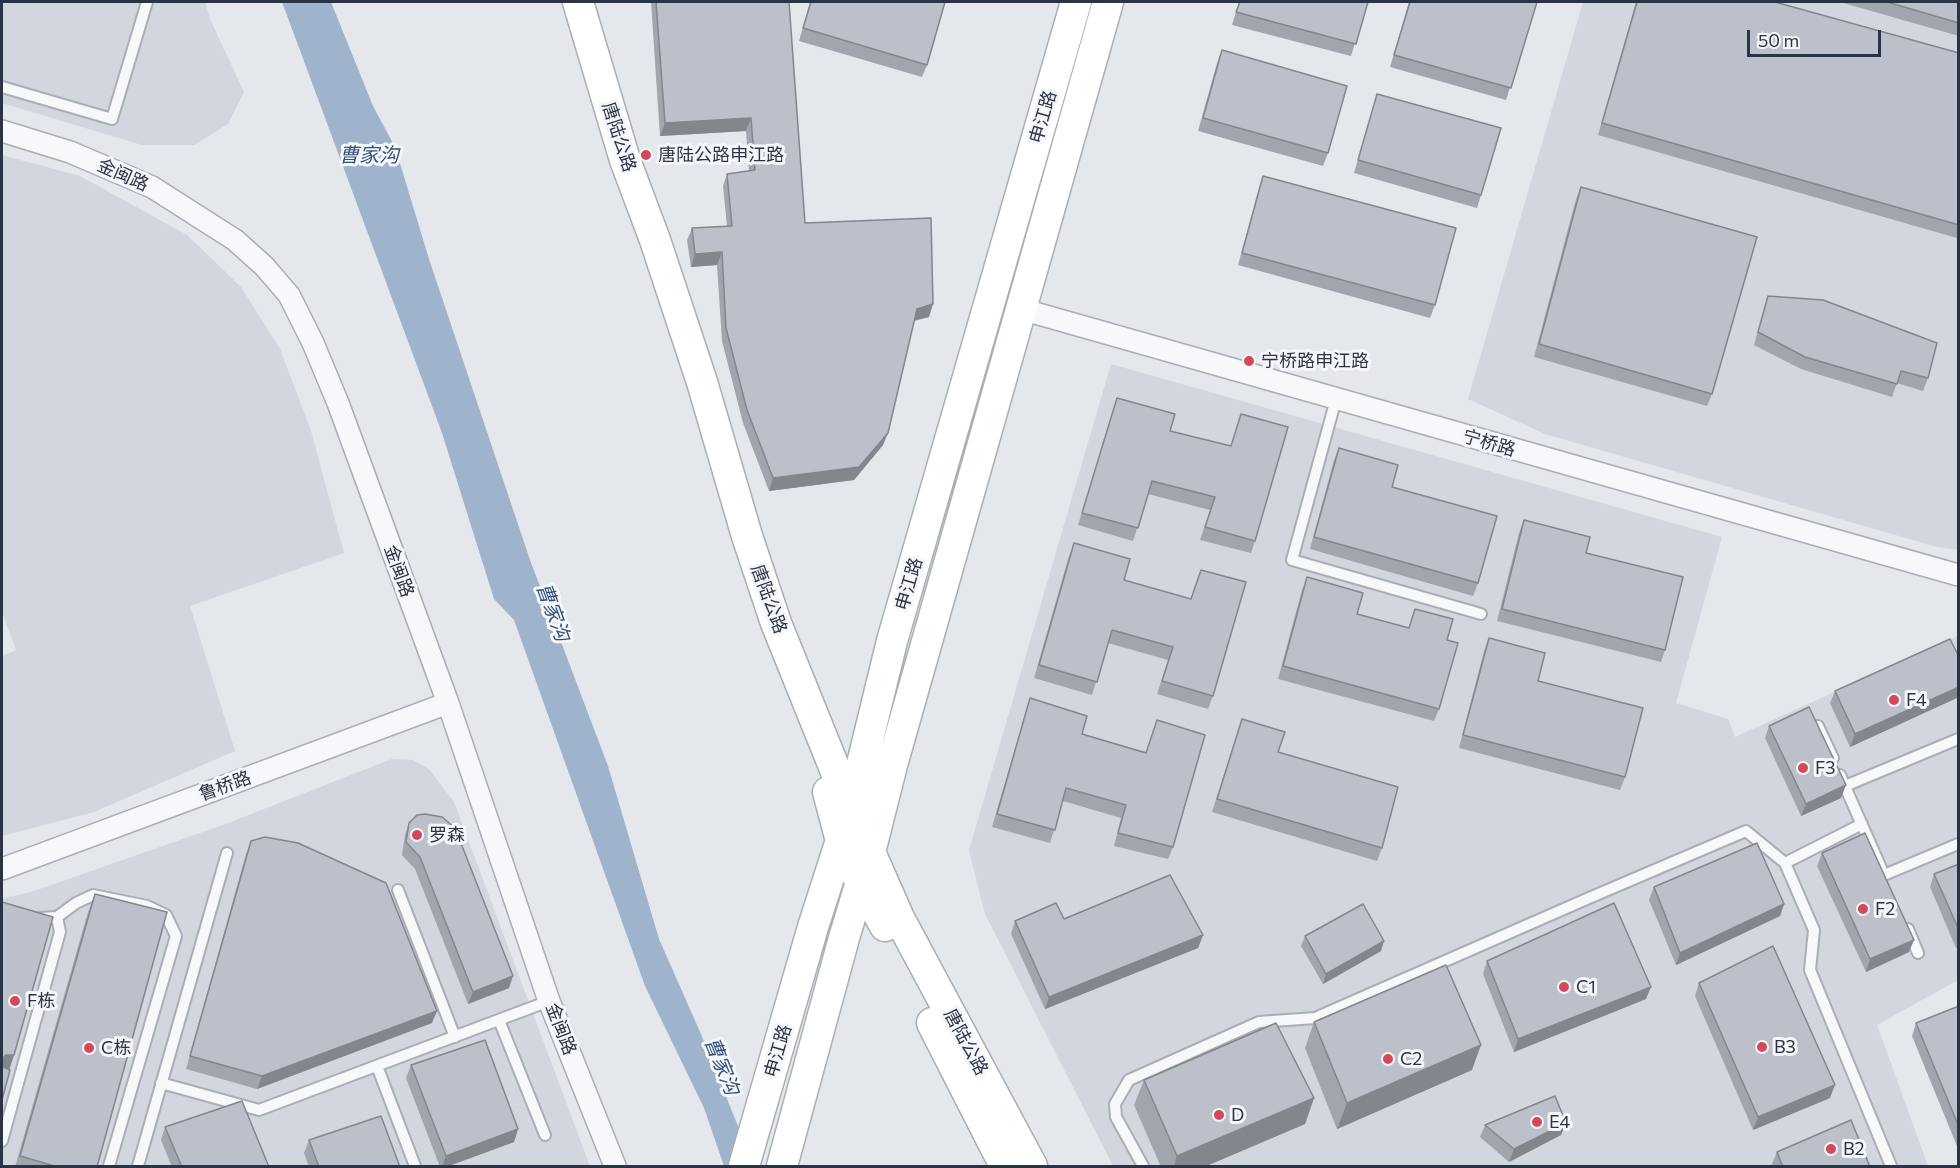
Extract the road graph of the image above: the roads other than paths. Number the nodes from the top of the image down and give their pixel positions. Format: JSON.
{"nodes":[{"id":1,"x":147,"y":2,"type":"edge"},
{"id":2,"x":562,"y":2,"type":"edge"},
{"id":3,"x":578,"y":2,"type":"edge"},
{"id":4,"x":1076,"y":2,"type":"edge"},
{"id":5,"x":1108,"y":2,"type":"edge"},
{"id":6,"x":2,"y":87,"type":"edge"},
{"id":7,"x":2,"y":131,"type":"edge"},
{"id":8,"x":1021,"y":309,"type":"junction"},
{"id":9,"x":1336,"y":399,"type":"junction"},
{"id":10,"x":1959,"y":575,"type":"edge"},
{"id":11,"x":1481,"y":614,"type":"dead end"},
{"id":12,"x":448,"y":703,"type":"junction"},
{"id":13,"x":1818,"y":726,"type":"edge"},
{"id":14,"x":1959,"y":739,"type":"edge"},
{"id":15,"x":1845,"y":786,"type":"junction"},
{"id":16,"x":851,"y":809,"type":"junction"},
{"id":17,"x":1862,"y":825,"type":"junction"},
{"id":18,"x":841,"y":841,"type":"junction"},
{"id":19,"x":1959,"y":844,"type":"edge"},
{"id":20,"x":870,"y":852,"type":"junction"},
{"id":21,"x":227,"y":853,"type":"dead end"},
{"id":22,"x":1785,"y":863,"type":"junction"},
{"id":23,"x":2,"y":869,"type":"edge"},
{"id":24,"x":861,"y":883,"type":"junction"},
{"id":25,"x":398,"y":890,"type":"dead end"},
{"id":26,"x":1901,"y":914,"type":"edge"},
{"id":27,"x":24,"y":916,"type":"edge"},
{"id":28,"x":57,"y":917,"type":"junction"},
{"id":29,"x":1918,"y":953,"type":"dead end"},
{"id":30,"x":549,"y":1001,"type":"junction"},
{"id":31,"x":499,"y":1020,"type":"junction"},
{"id":32,"x":455,"y":1036,"type":"junction"},
{"id":33,"x":377,"y":1066,"type":"junction"},
{"id":34,"x":161,"y":1083,"type":"junction"},
{"id":35,"x":544,"y":1135,"type":"dead end"},
{"id":36,"x":2,"y":1141,"type":"edge"},
{"id":37,"x":109,"y":1167,"type":"edge"},
{"id":38,"x":138,"y":1167,"type":"edge"},
{"id":39,"x":415,"y":1167,"type":"edge"},
{"id":40,"x":615,"y":1167,"type":"edge"},
{"id":41,"x":744,"y":1167,"type":"edge"},
{"id":42,"x":782,"y":1167,"type":"edge"},
{"id":43,"x":1005,"y":1167,"type":"edge"},
{"id":44,"x":1032,"y":1167,"type":"edge"},
{"id":45,"x":1143,"y":1167,"type":"edge"},
{"id":46,"x":1891,"y":1167,"type":"edge"}],
"edges":[{"from":1,"to":6,"type":"lane"},
{"from":2,"to":18,"type":"main road","name":"唐陆公路"},
{"from":3,"to":16,"type":"main road","name":"唐陆公路"},
{"from":4,"to":16,"type":"main road","name":"申江路"},
{"from":5,"to":8,"type":"main road","name":"申江路"},
{"from":7,"to":12,"type":"street","name":"金闽路"},
{"from":8,"to":9,"type":"street","name":"宁桥路"},
{"from":8,"to":20,"type":"main road","name":"申江路"},
{"from":9,"to":10,"type":"street","name":"宁桥路"},
{"from":9,"to":11,"type":"lane"},
{"from":12,"to":23,"type":"street","name":"鲁桥路"},
{"from":12,"to":30,"type":"street","name":"金闽路"},
{"from":13,"to":15,"type":"lane"},
{"from":14,"to":15,"type":"lane"},
{"from":15,"to":17,"type":"lane"},
{"from":16,"to":18,"type":"main road","name":"申江路"},
{"from":16,"to":20,"type":"main road","name":"唐陆公路"},
{"from":17,"to":19,"type":"lane"},
{"from":17,"to":22,"type":"lane"},
{"from":18,"to":24,"type":"main road","name":"唐陆公路"},
{"from":18,"to":41,"type":"main road","name":"申江路"},
{"from":20,"to":24,"type":"main road","name":"申江路"},
{"from":20,"to":44,"type":"main road","name":"唐陆公路"},
{"from":21,"to":34,"type":"lane"},
{"from":22,"to":45,"type":"lane"},
{"from":22,"to":46,"type":"lane"},
{"from":24,"to":42,"type":"main road","name":"申江路"},
{"from":24,"to":43,"type":"main road","name":"唐陆公路"},
{"from":25,"to":32,"type":"lane"},
{"from":26,"to":29,"type":"lane"},
{"from":27,"to":28,"type":"lane"},
{"from":28,"to":36,"type":"lane"},
{"from":28,"to":37,"type":"lane"},
{"from":30,"to":31,"type":"lane"},
{"from":30,"to":40,"type":"street","name":"金闽路"},
{"from":31,"to":32,"type":"lane"},
{"from":31,"to":35,"type":"lane"},
{"from":32,"to":33,"type":"lane"},
{"from":33,"to":34,"type":"lane"},
{"from":33,"to":39,"type":"lane"},
{"from":34,"to":38,"type":"lane"}]}
